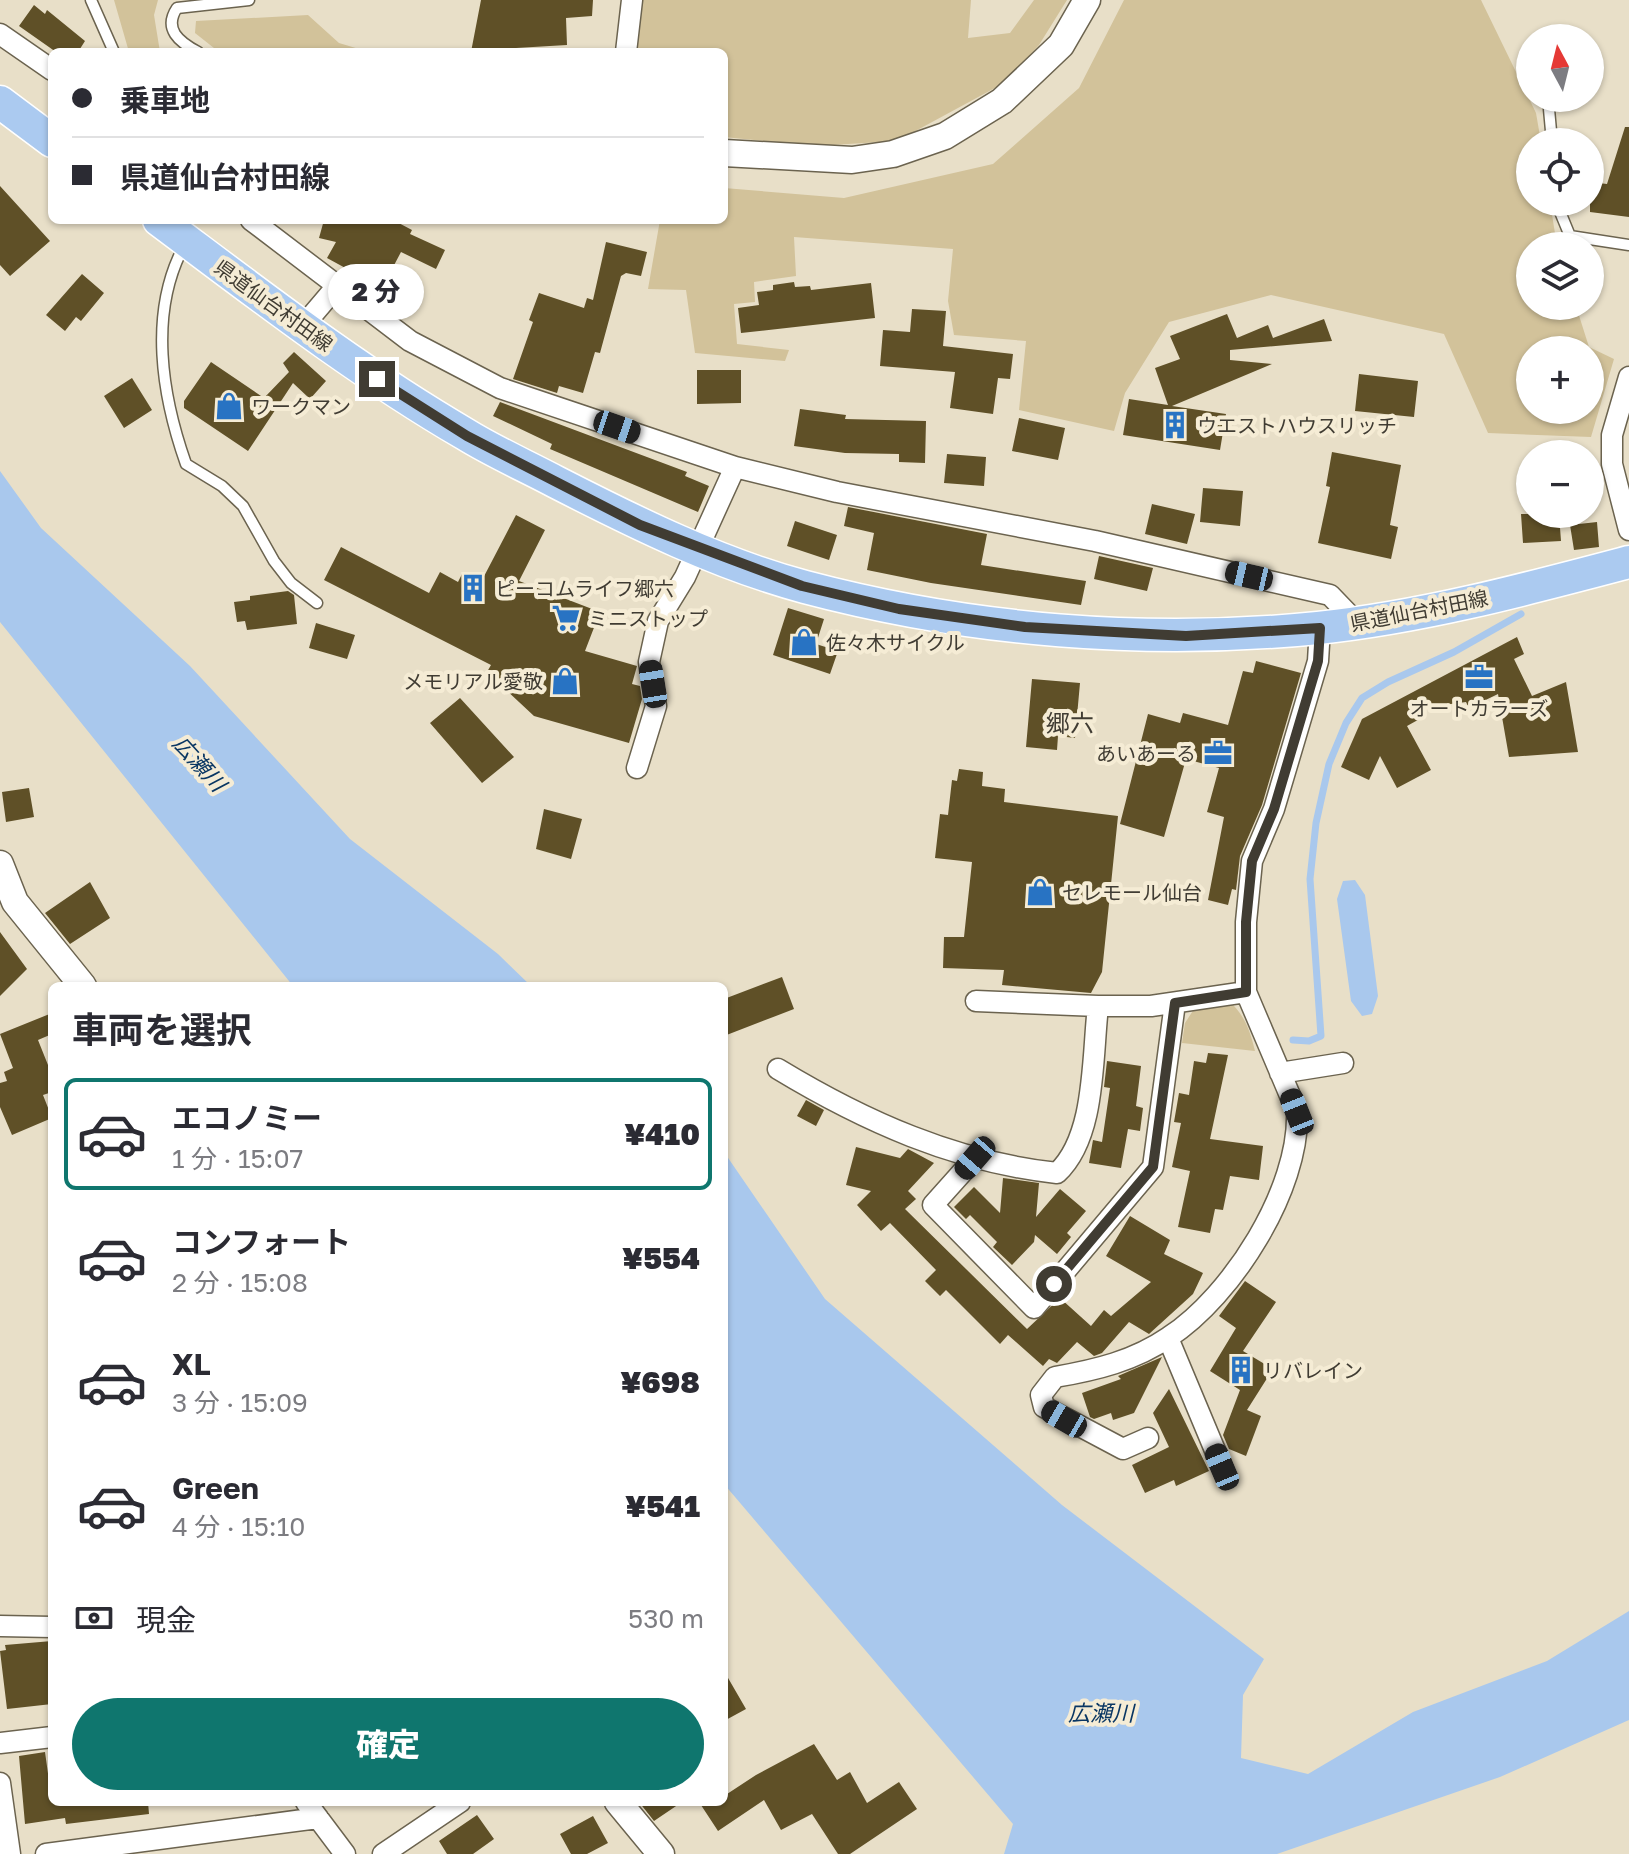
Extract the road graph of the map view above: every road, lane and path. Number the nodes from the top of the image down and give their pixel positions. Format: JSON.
{"nodes":[{"id":1,"x":91,"y":0,"type":"edge"},
{"id":2,"x":249,"y":0,"type":"edge"},
{"id":3,"x":632,"y":0,"type":"edge"},
{"id":4,"x":1087,"y":0,"type":"edge"},
{"id":5,"x":0,"y":34,"type":"edge"},
{"id":6,"x":112,"y":48,"type":"edge"},
{"id":7,"x":190,"y":48,"type":"edge"},
{"id":8,"x":626,"y":48,"type":"edge"},
{"id":9,"x":48,"y":67,"type":"edge"},
{"id":10,"x":0,"y":102,"type":"edge"},
{"id":11,"x":48,"y":138,"type":"edge"},
{"id":12,"x":728,"y":153,"type":"edge"},
{"id":13,"x":1562,"y":216,"type":"edge"},
{"id":14,"x":164,"y":224,"type":"edge"},
{"id":15,"x":256,"y":224,"type":"edge"},
{"id":16,"x":187,"y":241,"type":"junction"},
{"id":17,"x":1629,"y":245,"type":"edge"},
{"id":18,"x":337,"y":286,"type":"junction"},
{"id":19,"x":303,"y":326,"type":"junction"},
{"id":20,"x":1629,"y":377,"type":"edge"},
{"id":21,"x":735,"y":467,"type":"junction"},
{"id":22,"x":1629,"y":530,"type":"edge"},
{"id":23,"x":699,"y":548,"type":"junction"},
{"id":24,"x":1629,"y":562,"type":"edge"},
{"id":25,"x":317,"y":603,"type":"dead end"},
{"id":26,"x":1356,"y":622,"type":"junction"},
{"id":27,"x":1320,"y":628,"type":"junction"},
{"id":28,"x":637,"y":768,"type":"dead end"},
{"id":29,"x":0,"y":864,"type":"edge"},
{"id":30,"x":80,"y":982,"type":"edge"},
{"id":31,"x":1246,"y":992,"type":"junction"},
{"id":32,"x":976,"y":1001,"type":"dead end"},
{"id":33,"x":1175,"y":1003,"type":"junction"},
{"id":34,"x":1098,"y":1006,"type":"junction"},
{"id":35,"x":1343,"y":1063,"type":"dead end"},
{"id":36,"x":778,"y":1069,"type":"dead end"},
{"id":37,"x":1280,"y":1073,"type":"junction"},
{"id":38,"x":975,"y":1158,"type":"junction"},
{"id":39,"x":1168,"y":1338,"type":"junction"},
{"id":40,"x":1148,"y":1438,"type":"dead end"},
{"id":41,"x":1222,"y":1467,"type":"dead end"},
{"id":42,"x":0,"y":1626,"type":"edge"},
{"id":43,"x":48,"y":1627,"type":"edge"},
{"id":44,"x":48,"y":1737,"type":"edge"},
{"id":45,"x":0,"y":1743,"type":"edge"},
{"id":46,"x":0,"y":1783,"type":"edge"},
{"id":47,"x":454,"y":1806,"type":"edge"},
{"id":48,"x":621,"y":1806,"type":"edge"},
{"id":49,"x":312,"y":1810,"type":"edge"},
{"id":50,"x":10,"y":1854,"type":"edge"},
{"id":51,"x":46,"y":1854,"type":"edge"},
{"id":52,"x":345,"y":1854,"type":"edge"},
{"id":53,"x":383,"y":1854,"type":"edge"},
{"id":54,"x":661,"y":1854,"type":"edge"}],
"edges":[{"from":1,"to":6,"type":"lane"},
{"from":2,"to":7,"type":"lane"},
{"from":3,"to":8,"type":"street"},
{"from":4,"to":12,"type":"street"},
{"from":5,"to":9,"type":"street"},
{"from":10,"to":11,"type":"main road"},
{"from":13,"to":17,"type":"lane"},
{"from":14,"to":16,"type":"main road","name":"県道仙台村田線"},
{"from":15,"to":18,"type":"street"},
{"from":16,"to":19,"type":"main road","name":"県道仙台村田線"},
{"from":16,"to":25,"type":"lane"},
{"from":18,"to":19,"type":"street"},
{"from":18,"to":21,"type":"street"},
{"from":19,"to":23,"type":"main road","name":"県道仙台村田線"},
{"from":20,"to":22,"type":"street"},
{"from":21,"to":23,"type":"street"},
{"from":21,"to":26,"type":"street"},
{"from":23,"to":27,"type":"main road","name":"県道仙台村田線"},
{"from":23,"to":28,"type":"street"},
{"from":24,"to":26,"type":"main road","name":"県道仙台村田線"},
{"from":26,"to":27,"type":"main road","name":"県道仙台村田線"},
{"from":27,"to":31,"type":"street"},
{"from":29,"to":30,"type":"street"},
{"from":31,"to":33,"type":"street"},
{"from":31,"to":37,"type":"street"},
{"from":32,"to":34,"type":"street"},
{"from":33,"to":34,"type":"street"},
{"from":33,"to":38,"type":"street"},
{"from":34,"to":38,"type":"street"},
{"from":35,"to":37,"type":"street"},
{"from":36,"to":38,"type":"street"},
{"from":37,"to":39,"type":"street"},
{"from":39,"to":40,"type":"street"},
{"from":39,"to":41,"type":"street"},
{"from":42,"to":43,"type":"street"},
{"from":44,"to":45,"type":"street"},
{"from":46,"to":50,"type":"street"},
{"from":47,"to":53,"type":"street"},
{"from":48,"to":54,"type":"street"},
{"from":49,"to":51,"type":"street"},
{"from":49,"to":52,"type":"street"}]}
